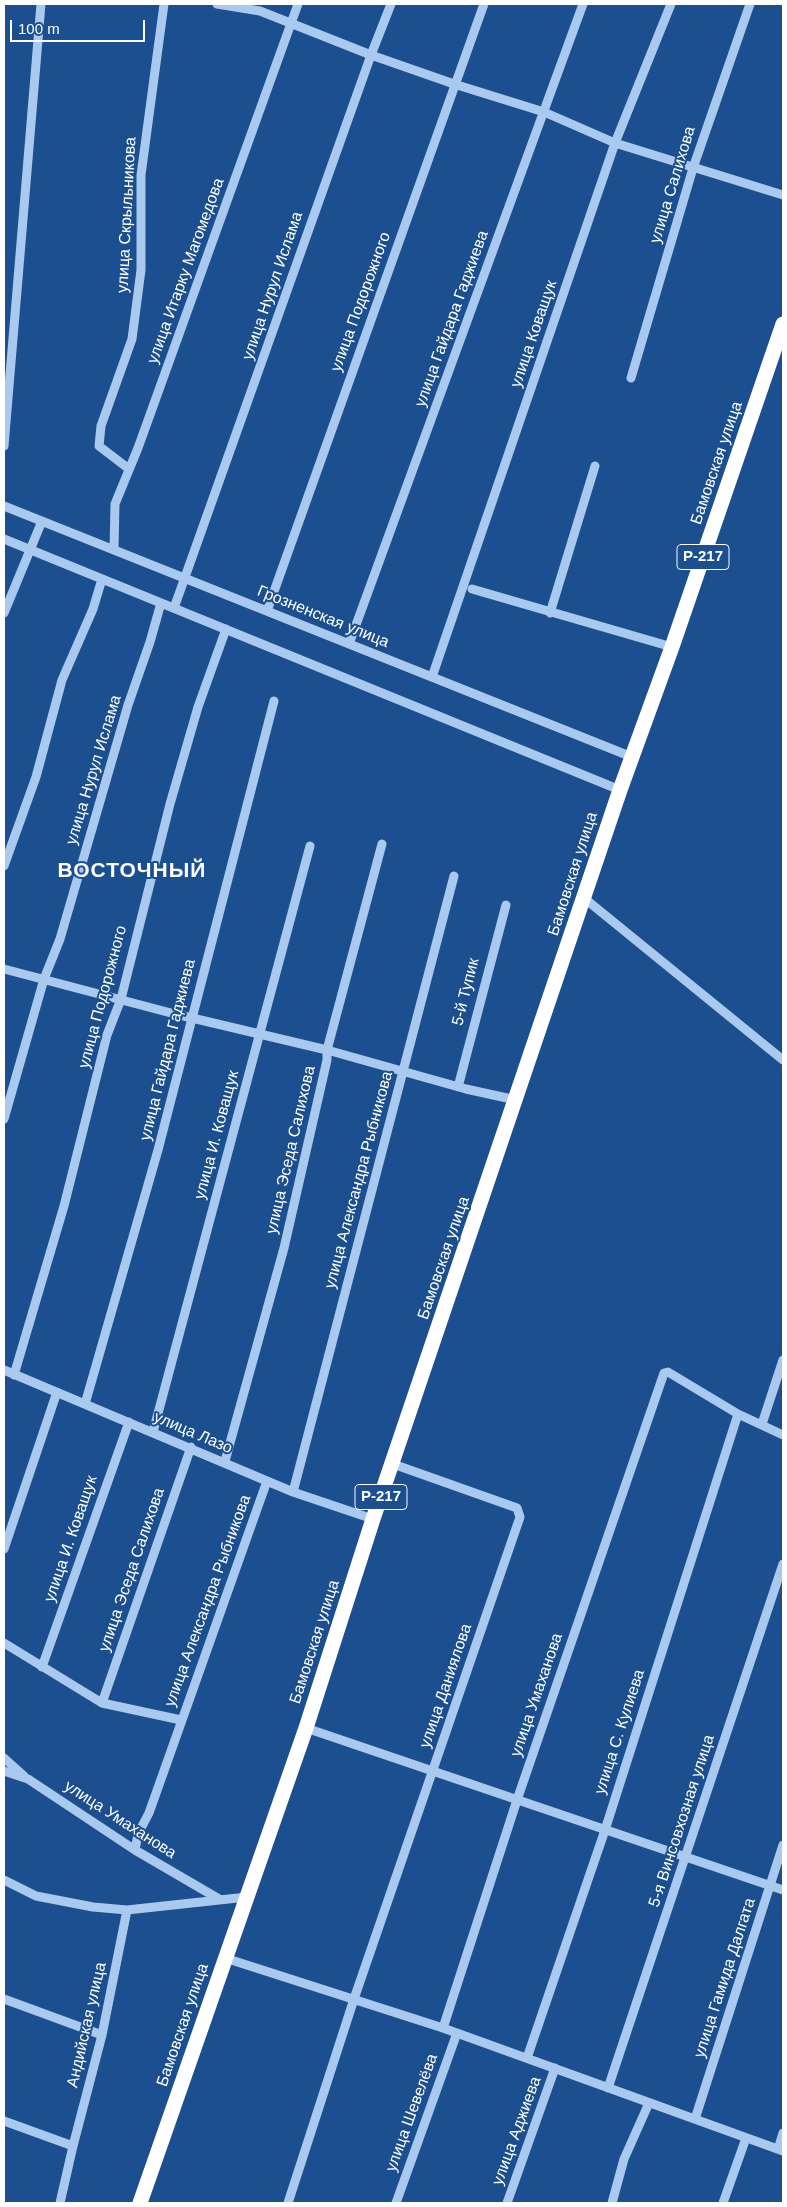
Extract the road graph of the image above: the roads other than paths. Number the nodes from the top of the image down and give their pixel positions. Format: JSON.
{"nodes":[{"id":1,"x":40,"y":4,"type":"edge"},
{"id":2,"x":164,"y":4,"type":"edge"},
{"id":3,"x":218,"y":4,"type":"edge"},
{"id":4,"x":298,"y":4,"type":"edge"},
{"id":5,"x":391,"y":4,"type":"edge"},
{"id":6,"x":484,"y":4,"type":"edge"},
{"id":7,"x":583,"y":4,"type":"edge"},
{"id":8,"x":671,"y":4,"type":"edge"},
{"id":9,"x":750,"y":4,"type":"edge"},
{"id":10,"x":291,"y":22,"type":"junction"},
{"id":11,"x":370,"y":55,"type":"junction"},
{"id":12,"x":454,"y":84,"type":"junction"},
{"id":13,"x":544,"y":112,"type":"junction"},
{"id":14,"x":615,"y":143,"type":"junction"},
{"id":15,"x":693,"y":168,"type":"junction"},
{"id":16,"x":783,"y":195,"type":"edge"},
{"id":17,"x":783,"y":324,"type":"edge"},
{"id":18,"x":631,"y":378,"type":"dead end"},
{"id":19,"x":4,"y":446,"type":"edge"},
{"id":20,"x":595,"y":466,"type":"dead end"},
{"id":21,"x":130,"y":469,"type":"junction"},
{"id":22,"x":4,"y":506,"type":"edge"},
{"id":23,"x":42,"y":521,"type":"junction"},
{"id":24,"x":4,"y":538,"type":"edge"},
{"id":25,"x":30,"y":549,"type":"junction"},
{"id":26,"x":114,"y":550,"type":"junction"},
{"id":27,"x":186,"y":578,"type":"junction"},
{"id":28,"x":102,"y":579,"type":"junction"},
{"id":29,"x":472,"y":589,"type":"dead end"},
{"id":30,"x":161,"y":603,"type":"junction"},
{"id":31,"x":174,"y":608,"type":"junction"},
{"id":32,"x":267,"y":611,"type":"junction"},
{"id":33,"x":4,"y":613,"type":"edge"},
{"id":34,"x":550,"y":613,"type":"junction"},
{"id":35,"x":226,"y":629,"type":"junction"},
{"id":36,"x":349,"y":644,"type":"junction"},
{"id":37,"x":672,"y":647,"type":"junction"},
{"id":38,"x":432,"y":677,"type":"junction"},
{"id":39,"x":274,"y":701,"type":"dead end"},
{"id":40,"x":632,"y":757,"type":"junction"},
{"id":41,"x":620,"y":790,"type":"junction"},
{"id":42,"x":382,"y":844,"type":"dead end"},
{"id":43,"x":310,"y":846,"type":"dead end"},
{"id":44,"x":4,"y":866,"type":"edge"},
{"id":45,"x":454,"y":876,"type":"dead end"},
{"id":46,"x":584,"y":898,"type":"junction"},
{"id":47,"x":506,"y":906,"type":"dead end"},
{"id":48,"x":4,"y":969,"type":"edge"},
{"id":49,"x":44,"y":979,"type":"junction"},
{"id":50,"x":121,"y":999,"type":"junction"},
{"id":51,"x":191,"y":1018,"type":"junction"},
{"id":52,"x":259,"y":1034,"type":"junction"},
{"id":53,"x":327,"y":1050,"type":"junction"},
{"id":54,"x":783,"y":1060,"type":"edge"},
{"id":55,"x":403,"y":1072,"type":"junction"},
{"id":56,"x":458,"y":1087,"type":"junction"},
{"id":57,"x":516,"y":1100,"type":"junction"},
{"id":58,"x":4,"y":1119,"type":"edge"},
{"id":59,"x":783,"y":1360,"type":"edge"},
{"id":60,"x":4,"y":1370,"type":"edge"},
{"id":61,"x":14,"y":1374,"type":"junction"},
{"id":62,"x":57,"y":1392,"type":"junction"},
{"id":63,"x":85,"y":1404,"type":"junction"},
{"id":64,"x":738,"y":1414,"type":"junction"},
{"id":65,"x":129,"y":1422,"type":"junction"},
{"id":66,"x":762,"y":1424,"type":"junction"},
{"id":67,"x":153,"y":1432,"type":"junction"},
{"id":68,"x":783,"y":1436,"type":"edge"},
{"id":69,"x":190,"y":1448,"type":"junction"},
{"id":70,"x":224,"y":1462,"type":"junction"},
{"id":71,"x":393,"y":1464,"type":"junction"},
{"id":72,"x":268,"y":1481,"type":"junction"},
{"id":73,"x":293,"y":1492,"type":"junction"},
{"id":74,"x":373,"y":1519,"type":"junction"},
{"id":75,"x":4,"y":1549,"type":"edge"},
{"id":76,"x":783,"y":1564,"type":"edge"},
{"id":77,"x":4,"y":1644,"type":"edge"},
{"id":78,"x":42,"y":1666,"type":"junction"},
{"id":79,"x":102,"y":1703,"type":"junction"},
{"id":80,"x":181,"y":1720,"type":"junction"},
{"id":81,"x":306,"y":1728,"type":"junction"},
{"id":82,"x":4,"y":1758,"type":"edge"},
{"id":83,"x":4,"y":1771,"type":"edge"},
{"id":84,"x":432,"y":1771,"type":"junction"},
{"id":85,"x":28,"y":1779,"type":"junction"},
{"id":86,"x":518,"y":1800,"type":"junction"},
{"id":87,"x":605,"y":1830,"type":"junction"},
{"id":88,"x":783,"y":1845,"type":"edge"},
{"id":89,"x":135,"y":1850,"type":"junction"},
{"id":90,"x":686,"y":1857,"type":"junction"},
{"id":91,"x":4,"y":1880,"type":"edge"},
{"id":92,"x":770,"y":1886,"type":"junction"},
{"id":93,"x":783,"y":1890,"type":"edge"},
{"id":94,"x":246,"y":1897,"type":"junction"},
{"id":95,"x":219,"y":1899,"type":"junction"},
{"id":96,"x":127,"y":1910,"type":"junction"},
{"id":97,"x":225,"y":1958,"type":"junction"},
{"id":98,"x":4,"y":1999,"type":"edge"},
{"id":99,"x":354,"y":2000,"type":"junction"},
{"id":100,"x":443,"y":2028,"type":"junction"},
{"id":101,"x":457,"y":2033,"type":"junction"},
{"id":102,"x":102,"y":2035,"type":"junction"},
{"id":103,"x":527,"y":2058,"type":"junction"},
{"id":104,"x":555,"y":2068,"type":"junction"},
{"id":105,"x":608,"y":2088,"type":"junction"},
{"id":106,"x":649,"y":2102,"type":"junction"},
{"id":107,"x":695,"y":2119,"type":"junction"},
{"id":108,"x":4,"y":2121,"type":"edge"},
{"id":109,"x":783,"y":2134,"type":"edge"},
{"id":110,"x":746,"y":2138,"type":"junction"},
{"id":111,"x":73,"y":2146,"type":"junction"},
{"id":112,"x":781,"y":2150,"type":"edge"},
{"id":113,"x":60,"y":2203,"type":"edge"},
{"id":114,"x":140,"y":2203,"type":"edge"},
{"id":115,"x":288,"y":2203,"type":"edge"},
{"id":116,"x":396,"y":2203,"type":"edge"},
{"id":117,"x":507,"y":2203,"type":"edge"},
{"id":118,"x":612,"y":2203,"type":"edge"},
{"id":119,"x":723,"y":2203,"type":"edge"}],
"edges":[{"from":1,"to":19,"type":"street"},
{"from":2,"to":21,"type":"street","name":"улица Скрыльникова"},
{"from":3,"to":10,"type":"street"},
{"from":4,"to":10,"type":"street","name":"улица Итарку Магомедова"},
{"from":5,"to":11,"type":"street","name":"улица Нурул Ислама"},
{"from":6,"to":12,"type":"street","name":"улица Подорожного"},
{"from":7,"to":13,"type":"street","name":"улица Гайдара Гаджиева"},
{"from":8,"to":14,"type":"street","name":"улица Коващук"},
{"from":9,"to":15,"type":"street","name":"улица Салихова"},
{"from":10,"to":11,"type":"street"},
{"from":10,"to":21,"type":"street","name":"улица Итарку Магомедова"},
{"from":11,"to":12,"type":"street"},
{"from":11,"to":27,"type":"street","name":"улица Нурул Ислама"},
{"from":12,"to":13,"type":"street"},
{"from":12,"to":32,"type":"street","name":"улица Подорожного"},
{"from":13,"to":14,"type":"street"},
{"from":13,"to":36,"type":"street","name":"улица Гайдара Гаджиева"},
{"from":14,"to":15,"type":"street"},
{"from":14,"to":38,"type":"street","name":"улица Коващук"},
{"from":15,"to":16,"type":"street"},
{"from":15,"to":18,"type":"street","name":"улица Салихова"},
{"from":17,"to":37,"type":"highway","name":"Бамовская улица","number":"Р-217"},
{"from":20,"to":34,"type":"street"},
{"from":21,"to":26,"type":"street","name":"улица Итарку Магомедова"},
{"from":22,"to":23,"type":"street","name":"Грозненская улица"},
{"from":23,"to":25,"type":"street"},
{"from":23,"to":26,"type":"street","name":"Грозненская улица"},
{"from":24,"to":25,"type":"street"},
{"from":25,"to":28,"type":"street"},
{"from":25,"to":33,"type":"street"},
{"from":26,"to":27,"type":"street","name":"Грозненская улица"},
{"from":27,"to":31,"type":"street","name":"улица Нурул Ислама"},
{"from":27,"to":32,"type":"street","name":"Грозненская улица"},
{"from":28,"to":30,"type":"street"},
{"from":28,"to":44,"type":"street"},
{"from":29,"to":34,"type":"street"},
{"from":30,"to":31,"type":"street"},
{"from":30,"to":49,"type":"street","name":"улица Нурул Ислама"},
{"from":31,"to":35,"type":"street"},
{"from":32,"to":36,"type":"street","name":"Грозненская улица"},
{"from":34,"to":37,"type":"street"},
{"from":35,"to":41,"type":"street"},
{"from":35,"to":50,"type":"street","name":"улица Подорожного"},
{"from":36,"to":38,"type":"street","name":"Грозненская улица"},
{"from":37,"to":40,"type":"highway","name":"Бамовская улица","number":"Р-217"},
{"from":38,"to":40,"type":"street","name":"Грозненская улица"},
{"from":39,"to":51,"type":"street","name":"улица Гайдара Гаджиева"},
{"from":40,"to":41,"type":"highway","name":"Бамовская улица","number":"Р-217"},
{"from":41,"to":46,"type":"highway","name":"Бамовская улица","number":"Р-217"},
{"from":42,"to":53,"type":"street","name":"улица Эседа Салихова"},
{"from":43,"to":52,"type":"street","name":"улица И. Коващук"},
{"from":45,"to":55,"type":"street","name":"улица Александра Рыбникова"},
{"from":46,"to":54,"type":"street"},
{"from":46,"to":57,"type":"highway","name":"Бамовская улица","number":"Р-217"},
{"from":47,"to":56,"type":"street","name":"5-й Тупик"},
{"from":48,"to":49,"type":"street"},
{"from":49,"to":50,"type":"street"},
{"from":49,"to":58,"type":"street","name":"улица Нурул Ислама"},
{"from":50,"to":51,"type":"street"},
{"from":50,"to":61,"type":"street","name":"улица Подорожного"},
{"from":51,"to":52,"type":"street"},
{"from":51,"to":63,"type":"street","name":"улица Гайдара Гаджиева"},
{"from":52,"to":53,"type":"street"},
{"from":52,"to":67,"type":"street","name":"улица И. Коващук"},
{"from":53,"to":55,"type":"street"},
{"from":53,"to":70,"type":"street","name":"улица Эседа Салихова"},
{"from":55,"to":56,"type":"street"},
{"from":55,"to":73,"type":"street","name":"улица Александра Рыбникова"},
{"from":56,"to":57,"type":"street"},
{"from":57,"to":71,"type":"highway","name":"Бамовская улица","number":"Р-217"},
{"from":59,"to":66,"type":"street"},
{"from":60,"to":61,"type":"street","name":"улица Лазо"},
{"from":61,"to":62,"type":"street","name":"улица Лазо"},
{"from":62,"to":63,"type":"street","name":"улица Лазо"},
{"from":62,"to":75,"type":"street"},
{"from":63,"to":65,"type":"street","name":"улица Лазо"},
{"from":64,"to":66,"type":"street"},
{"from":64,"to":86,"type":"street","name":"улица Умаханова"},
{"from":64,"to":87,"type":"street","name":"улица С. Кулиева"},
{"from":65,"to":67,"type":"street","name":"улица Лазо"},
{"from":65,"to":78,"type":"street","name":"улица И. Коващук"},
{"from":66,"to":68,"type":"street"},
{"from":67,"to":69,"type":"street","name":"улица Лазо"},
{"from":69,"to":70,"type":"street","name":"улица Лазо"},
{"from":69,"to":79,"type":"street","name":"улица Эседа Салихова"},
{"from":70,"to":72,"type":"street","name":"улица Лазо"},
{"from":71,"to":74,"type":"highway","name":"Бамовская улица","number":"Р-217"},
{"from":71,"to":84,"type":"street","name":"улица Даниялова"},
{"from":72,"to":73,"type":"street","name":"улица Лазо"},
{"from":72,"to":80,"type":"street","name":"улица Александра Рыбникова"},
{"from":73,"to":74,"type":"street","name":"улица Лазо"},
{"from":74,"to":81,"type":"highway","name":"Бамовская улица","number":"Р-217"},
{"from":76,"to":90,"type":"street","name":"5-я Винсовхозная улица"},
{"from":77,"to":78,"type":"street"},
{"from":78,"to":79,"type":"street"},
{"from":79,"to":80,"type":"street"},
{"from":80,"to":89,"type":"street","name":"улица Александра Рыбникова"},
{"from":81,"to":84,"type":"street"},
{"from":81,"to":94,"type":"highway","name":"Бамовская улица","number":"Р-217"},
{"from":82,"to":85,"type":"street"},
{"from":83,"to":85,"type":"street","name":"улица Умаханова"},
{"from":84,"to":86,"type":"street"},
{"from":84,"to":99,"type":"street","name":"улица Даниялова"},
{"from":85,"to":89,"type":"street","name":"улица Умаханова"},
{"from":86,"to":87,"type":"street"},
{"from":86,"to":100,"type":"street","name":"улица Умаханова"},
{"from":87,"to":90,"type":"street"},
{"from":87,"to":103,"type":"street","name":"улица С. Кулиева"},
{"from":88,"to":92,"type":"street","name":"улица Гамида Далгата"},
{"from":89,"to":95,"type":"street","name":"улица Умаханова"},
{"from":90,"to":92,"type":"street"},
{"from":90,"to":105,"type":"street","name":"5-я Винсовхозная улица"},
{"from":91,"to":96,"type":"street"},
{"from":92,"to":93,"type":"street"},
{"from":92,"to":107,"type":"street","name":"улица Гамида Далгата"},
{"from":94,"to":95,"type":"street"},
{"from":94,"to":97,"type":"highway","name":"Бамовская улица","number":"Р-217"},
{"from":95,"to":96,"type":"street"},
{"from":96,"to":102,"type":"street","name":"Андийская улица"},
{"from":97,"to":99,"type":"street"},
{"from":97,"to":114,"type":"highway","name":"Бамовская улица","number":"Р-217"},
{"from":98,"to":102,"type":"street"},
{"from":99,"to":100,"type":"street"},
{"from":99,"to":115,"type":"street","name":"улица Даниялова"},
{"from":100,"to":101,"type":"street"},
{"from":101,"to":103,"type":"street"},
{"from":101,"to":116,"type":"street","name":"улица Шевелёва"},
{"from":102,"to":111,"type":"street","name":"Андийская улица"},
{"from":103,"to":104,"type":"street"},
{"from":104,"to":105,"type":"street"},
{"from":104,"to":117,"type":"street","name":"улица Аджиева"},
{"from":105,"to":106,"type":"street"},
{"from":106,"to":107,"type":"street"},
{"from":106,"to":118,"type":"street"},
{"from":107,"to":110,"type":"street"},
{"from":108,"to":111,"type":"street"},
{"from":109,"to":112,"type":"street"},
{"from":110,"to":112,"type":"street"},
{"from":110,"to":119,"type":"street"},
{"from":111,"to":113,"type":"street","name":"Андийская улица"}]}
